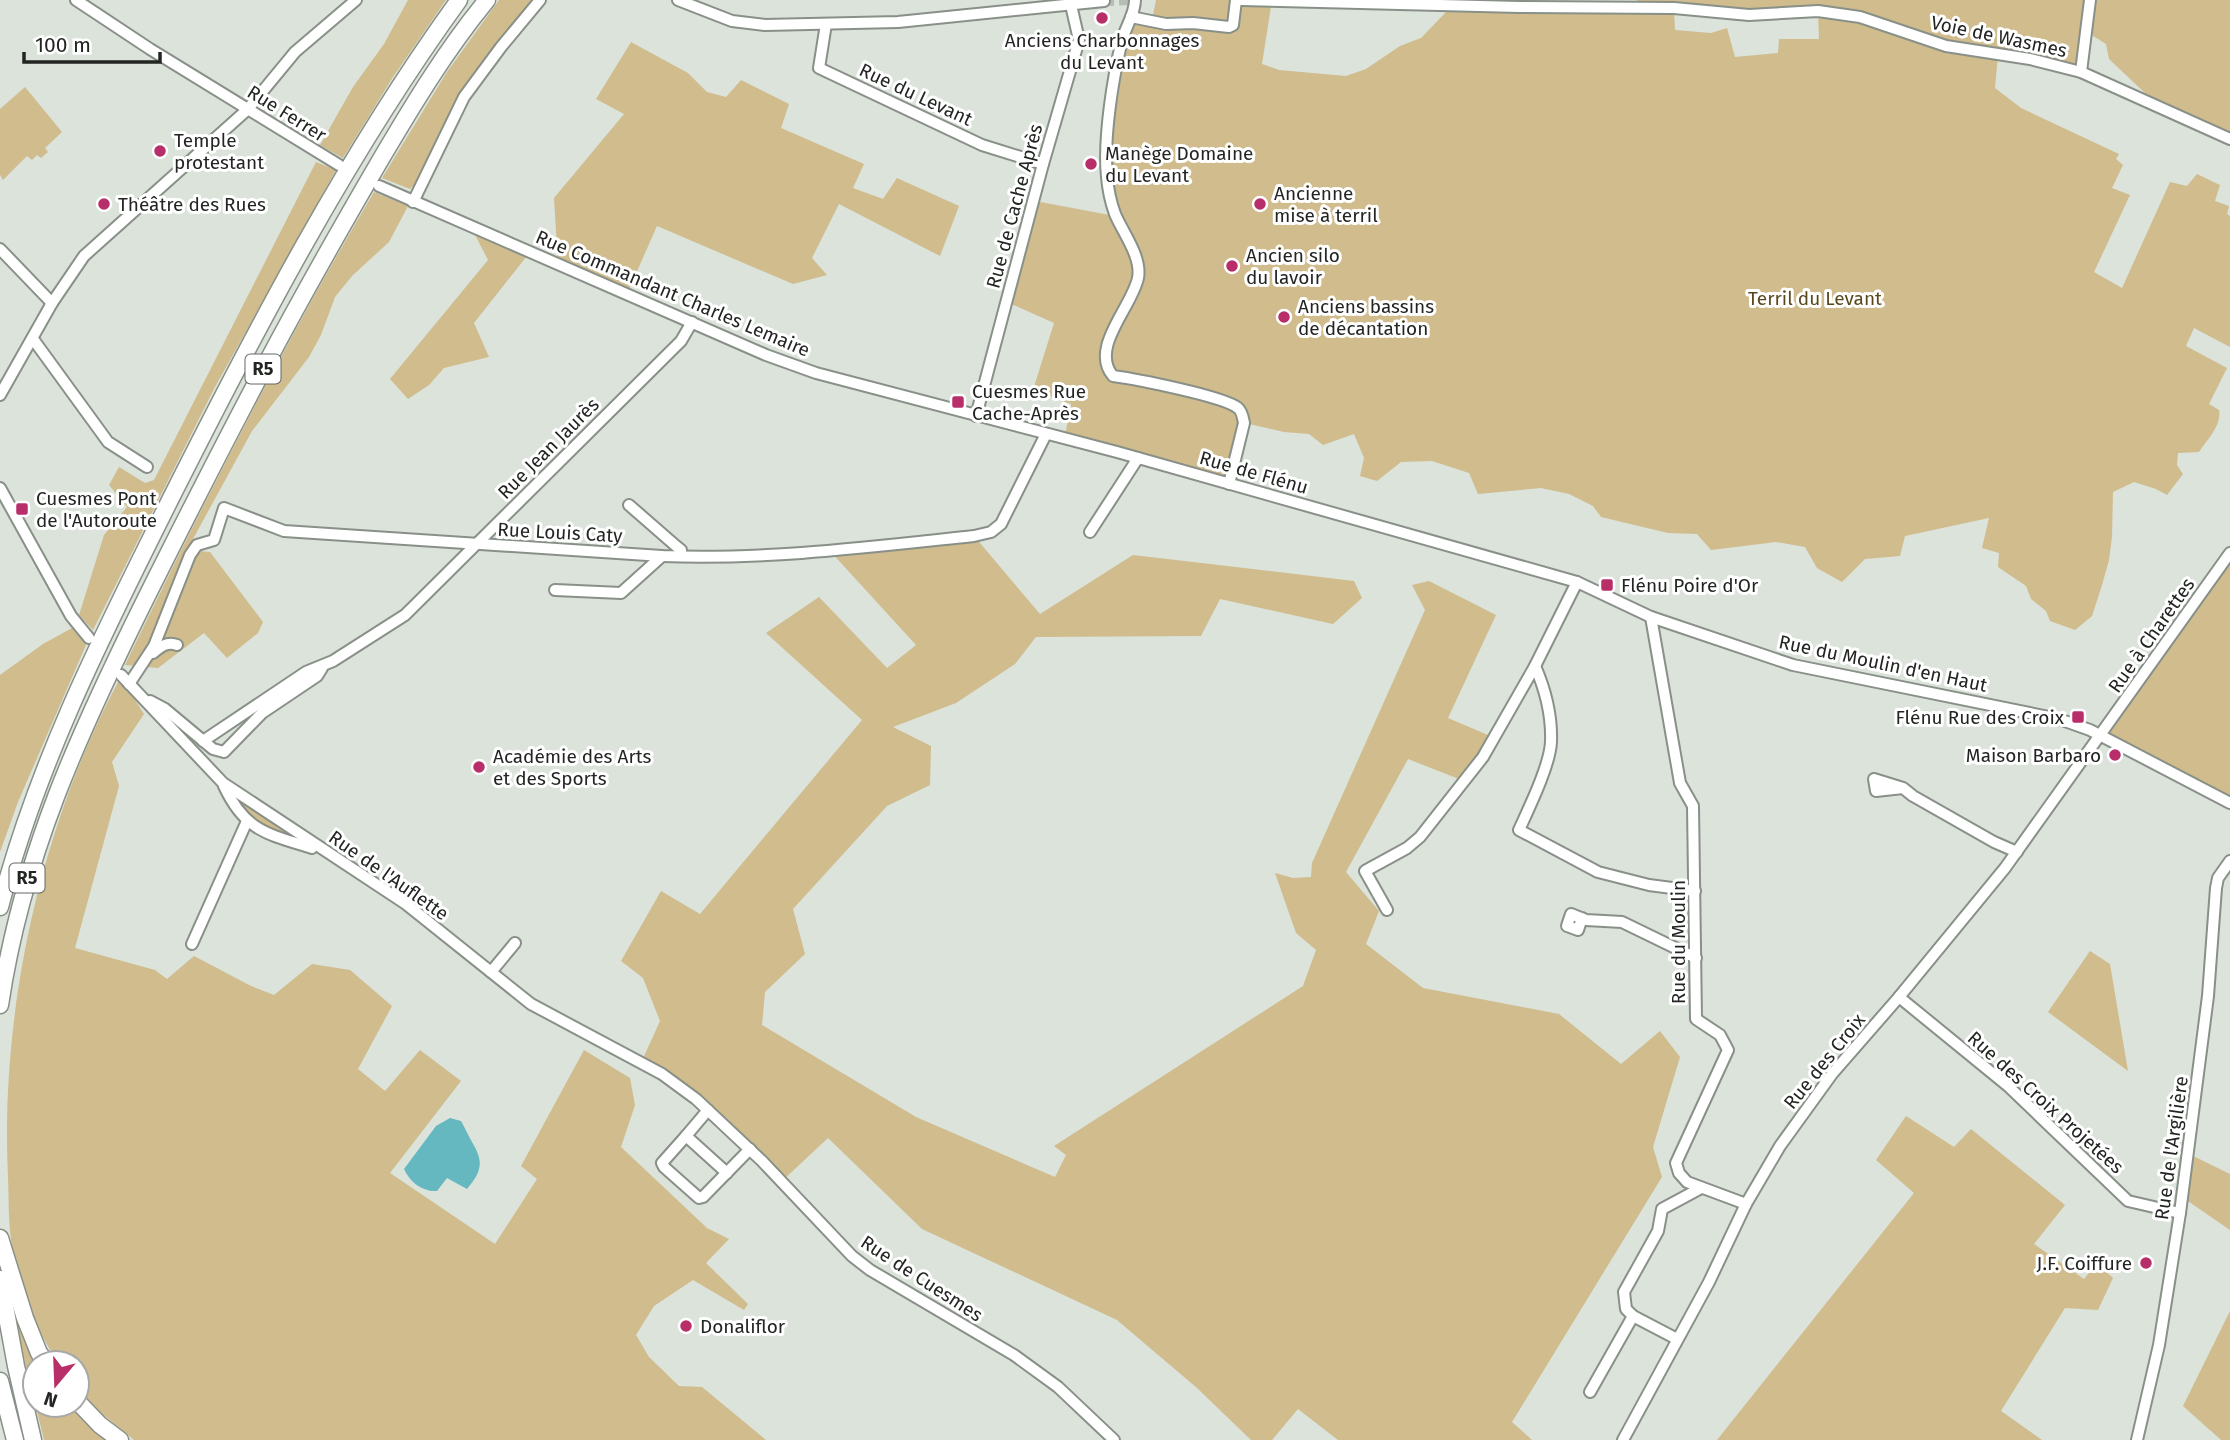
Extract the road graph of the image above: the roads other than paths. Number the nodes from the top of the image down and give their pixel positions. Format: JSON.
{"nodes":[{"id":1,"x":76,"y":0,"type":"edge"},
{"id":2,"x":356,"y":0,"type":"edge"},
{"id":3,"x":459,"y":0,"type":"edge"},
{"id":4,"x":488,"y":0,"type":"edge"},
{"id":5,"x":540,"y":0,"type":"edge"},
{"id":6,"x":678,"y":0,"type":"edge"},
{"id":7,"x":1135,"y":0,"type":"edge"},
{"id":8,"x":1236,"y":0,"type":"edge"},
{"id":9,"x":1242,"y":0,"type":"edge"},
{"id":10,"x":2090,"y":0,"type":"edge"},
{"id":11,"x":1104,"y":1,"type":"edge"},
{"id":12,"x":1071,"y":5,"type":"junction"},
{"id":13,"x":1131,"y":16,"type":"junction"},
{"id":14,"x":826,"y":24,"type":"junction"},
{"id":15,"x":2081,"y":72,"type":"junction"},
{"id":16,"x":248,"y":109,"type":"junction"},
{"id":17,"x":2230,"y":139,"type":"edge"},
{"id":18,"x":1043,"y":164,"type":"junction"},
{"id":19,"x":339,"y":165,"type":"dead end"},
{"id":20,"x":379,"y":186,"type":"dead end"},
{"id":21,"x":413,"y":202,"type":"junction"},
{"id":22,"x":0,"y":248,"type":"edge"},
{"id":23,"x":52,"y":303,"type":"junction"},
{"id":24,"x":692,"y":322,"type":"junction"},
{"id":25,"x":33,"y":339,"type":"junction"},
{"id":26,"x":0,"y":395,"type":"edge"},
{"id":27,"x":976,"y":416,"type":"junction"},
{"id":28,"x":1046,"y":434,"type":"junction"},
{"id":29,"x":1138,"y":457,"type":"junction"},
{"id":30,"x":1033,"y":461,"type":"junction"},
{"id":31,"x":147,"y":467,"type":"dead end"},
{"id":32,"x":1229,"y":484,"type":"junction"},
{"id":33,"x":0,"y":488,"type":"edge"},
{"id":34,"x":629,"y":505,"type":"dead end"},
{"id":35,"x":1016,"y":509,"type":"dead end"},
{"id":36,"x":1362,"y":521,"type":"joint"},
{"id":37,"x":1090,"y":532,"type":"dead end"},
{"id":38,"x":475,"y":545,"type":"junction"},
{"id":39,"x":2230,"y":553,"type":"edge"},
{"id":40,"x":662,"y":555,"type":"junction"},
{"id":41,"x":681,"y":556,"type":"junction"},
{"id":42,"x":1577,"y":582,"type":"junction"},
{"id":43,"x":555,"y":590,"type":"dead end"},
{"id":44,"x":1651,"y":617,"type":"junction"},
{"id":45,"x":89,"y":638,"type":"dead end"},
{"id":46,"x":177,"y":645,"type":"dead end"},
{"id":47,"x":146,"y":660,"type":"junction"},
{"id":48,"x":1535,"y":666,"type":"junction"},
{"id":49,"x":322,"y":668,"type":"junction"},
{"id":50,"x":121,"y":675,"type":"dead end"},
{"id":51,"x":129,"y":684,"type":"junction"},
{"id":52,"x":142,"y":697,"type":"junction"},
{"id":53,"x":2101,"y":736,"type":"junction"},
{"id":54,"x":203,"y":741,"type":"junction"},
{"id":55,"x":223,"y":783,"type":"junction"},
{"id":56,"x":1903,"y":788,"type":"dead end"},
{"id":57,"x":2230,"y":803,"type":"edge"},
{"id":58,"x":247,"y":821,"type":"junction"},
{"id":59,"x":326,"y":852,"type":"junction"},
{"id":60,"x":2017,"y":852,"type":"junction"},
{"id":61,"x":2230,"y":861,"type":"edge"},
{"id":62,"x":7,"y":880,"type":"junction"},
{"id":63,"x":1695,"y":891,"type":"junction"},
{"id":64,"x":0,"y":899,"type":"edge"},
{"id":65,"x":0,"y":907,"type":"edge"},
{"id":66,"x":1387,"y":910,"type":"dead end"},
{"id":67,"x":1582,"y":918,"type":"dead end"},
{"id":68,"x":515,"y":943,"type":"dead end"},
{"id":69,"x":192,"y":944,"type":"dead end"},
{"id":70,"x":1696,"y":958,"type":"junction"},
{"id":71,"x":492,"y":972,"type":"junction"},
{"id":72,"x":1899,"y":997,"type":"junction"},
{"id":73,"x":0,"y":1005,"type":"edge"},
{"id":74,"x":662,"y":1074,"type":"joint"},
{"id":75,"x":708,"y":1110,"type":"junction"},
{"id":76,"x":686,"y":1136,"type":"junction"},
{"id":77,"x":750,"y":1149,"type":"junction"},
{"id":78,"x":727,"y":1173,"type":"junction"},
{"id":79,"x":1701,"y":1188,"type":"junction"},
{"id":80,"x":1746,"y":1204,"type":"junction"},
{"id":81,"x":2180,"y":1213,"type":"junction"},
{"id":82,"x":0,"y":1238,"type":"edge"},
{"id":83,"x":0,"y":1279,"type":"edge"},
{"id":84,"x":1633,"y":1315,"type":"junction"},
{"id":85,"x":1677,"y":1339,"type":"junction"},
{"id":86,"x":37,"y":1349,"type":"edge"},
{"id":87,"x":0,"y":1381,"type":"edge"},
{"id":88,"x":1590,"y":1392,"type":"dead end"},
{"id":89,"x":91,"y":1416,"type":"edge"},
{"id":90,"x":15,"y":1440,"type":"edge"},
{"id":91,"x":33,"y":1440,"type":"edge"},
{"id":92,"x":120,"y":1440,"type":"edge"},
{"id":93,"x":1114,"y":1440,"type":"edge"},
{"id":94,"x":1623,"y":1440,"type":"edge"},
{"id":95,"x":2137,"y":1440,"type":"edge"}],
"edges":[{"from":1,"to":16,"type":"street","name":"Rue Ferrer"},
{"from":2,"to":16,"type":"street"},
{"from":3,"to":62,"type":"highway","number":"R5"},
{"from":4,"to":73,"type":"highway","number":"R5"},
{"from":5,"to":21,"type":"street"},
{"from":6,"to":14,"type":"street"},
{"from":7,"to":13,"type":"street"},
{"from":8,"to":13,"type":"street"},
{"from":9,"to":15,"type":"street","name":"Voie de Wasmes"},
{"from":10,"to":15,"type":"street"},
{"from":11,"to":12,"type":"street"},
{"from":12,"to":14,"type":"street"},
{"from":12,"to":18,"type":"street","name":"Rue de Cache Après"},
{"from":13,"to":32,"type":"street"},
{"from":14,"to":18,"type":"street","name":"Rue du Levant"},
{"from":15,"to":17,"type":"street","name":"Voie de Wasmes"},
{"from":16,"to":19,"type":"street","name":"Rue Ferrer"},
{"from":16,"to":23,"type":"street"},
{"from":18,"to":27,"type":"street","name":"Rue de Cache Après"},
{"from":20,"to":21,"type":"street"},
{"from":21,"to":24,"type":"street","name":"Rue Commandant Charles Lemaire"},
{"from":22,"to":23,"type":"street"},
{"from":23,"to":25,"type":"street"},
{"from":24,"to":27,"type":"street","name":"Rue Commandant Charles Lemaire"},
{"from":24,"to":38,"type":"street","name":"Rue Jean Jaurès"},
{"from":25,"to":26,"type":"street"},
{"from":25,"to":31,"type":"street"},
{"from":27,"to":28,"type":"street","name":"Rue Commandant Charles Lemaire"},
{"from":28,"to":29,"type":"street","name":"Rue de Flénu"},
{"from":28,"to":30,"type":"street","name":"Rue Louis Caty"},
{"from":29,"to":32,"type":"street","name":"Rue de Flénu"},
{"from":29,"to":37,"type":"street"},
{"from":30,"to":35,"type":"street"},
{"from":30,"to":41,"type":"street","name":"Rue Louis Caty"},
{"from":32,"to":36,"type":"street","name":"Rue de Flénu"},
{"from":33,"to":45,"type":"street"},
{"from":34,"to":41,"type":"street"},
{"from":36,"to":42,"type":"street","name":"Rue du Moulin d'en Haut"},
{"from":38,"to":40,"type":"street","name":"Rue Louis Caty"},
{"from":38,"to":47,"type":"street","name":"Rue Louis Caty"},
{"from":38,"to":49,"type":"street","name":"Rue Jean Jaurès"},
{"from":39,"to":53,"type":"street","name":"Rue à Charettes"},
{"from":40,"to":41,"type":"street","name":"Rue Louis Caty"},
{"from":40,"to":43,"type":"street"},
{"from":42,"to":44,"type":"street","name":"Rue du Moulin d'en Haut"},
{"from":42,"to":48,"type":"street"},
{"from":44,"to":53,"type":"street","name":"Rue du Moulin d'en Haut"},
{"from":44,"to":63,"type":"street","name":"Rue du Moulin"},
{"from":46,"to":47,"type":"street"},
{"from":47,"to":51,"type":"street","name":"Rue Louis Caty"},
{"from":48,"to":63,"type":"street"},
{"from":48,"to":66,"type":"street"},
{"from":49,"to":54,"type":"street","name":"Rue Jean Jaurès"},
{"from":49,"to":54,"type":"street","name":"Rue Jean Jaurès"},
{"from":50,"to":51,"type":"street","name":"Rue de l'Auflette"},
{"from":51,"to":52,"type":"street","name":"Rue de l'Auflette"},
{"from":52,"to":54,"type":"street"},
{"from":52,"to":55,"type":"street","name":"Rue de l'Auflette"},
{"from":53,"to":57,"type":"street","name":"Rue du Moulin d'en Haut"},
{"from":53,"to":60,"type":"street","name":"Rue des Croix"},
{"from":55,"to":58,"type":"street"},
{"from":55,"to":59,"type":"street","name":"Rue de l'Auflette"},
{"from":56,"to":60,"type":"street"},
{"from":58,"to":59,"type":"street"},
{"from":58,"to":69,"type":"street"},
{"from":59,"to":71,"type":"street","name":"Rue de l'Auflette"},
{"from":60,"to":72,"type":"street","name":"Rue des Croix"},
{"from":61,"to":81,"type":"street","name":"Rue de l'Argilière"},
{"from":62,"to":64,"type":"highway"},
{"from":62,"to":65,"type":"highway","number":"R5"},
{"from":63,"to":70,"type":"street","name":"Rue du Moulin"},
{"from":67,"to":70,"type":"street"},
{"from":68,"to":71,"type":"street"},
{"from":70,"to":79,"type":"street","name":"Rue du Moulin"},
{"from":71,"to":74,"type":"street","name":"Rue de l'Auflette"},
{"from":72,"to":80,"type":"street","name":"Rue des Croix"},
{"from":72,"to":81,"type":"street","name":"Rue des Croix Projetées"},
{"from":74,"to":75,"type":"street","name":"Rue de Cuesmes"},
{"from":75,"to":76,"type":"street"},
{"from":75,"to":77,"type":"street","name":"Rue de Cuesmes"},
{"from":76,"to":78,"type":"street"},
{"from":76,"to":78,"type":"street"},
{"from":77,"to":78,"type":"street"},
{"from":77,"to":93,"type":"street","name":"Rue de Cuesmes"},
{"from":79,"to":80,"type":"street","name":"Rue du Moulin"},
{"from":79,"to":84,"type":"street"},
{"from":80,"to":85,"type":"street","name":"Rue des Croix"},
{"from":81,"to":95,"type":"street","name":"Rue de l'Argilière"},
{"from":82,"to":86,"type":"highway"},
{"from":83,"to":91,"type":"highway"},
{"from":84,"to":85,"type":"street"},
{"from":84,"to":88,"type":"street"},
{"from":85,"to":94,"type":"street","name":"Rue des Croix"},
{"from":87,"to":90,"type":"highway"},
{"from":89,"to":92,"type":"highway"}]}
